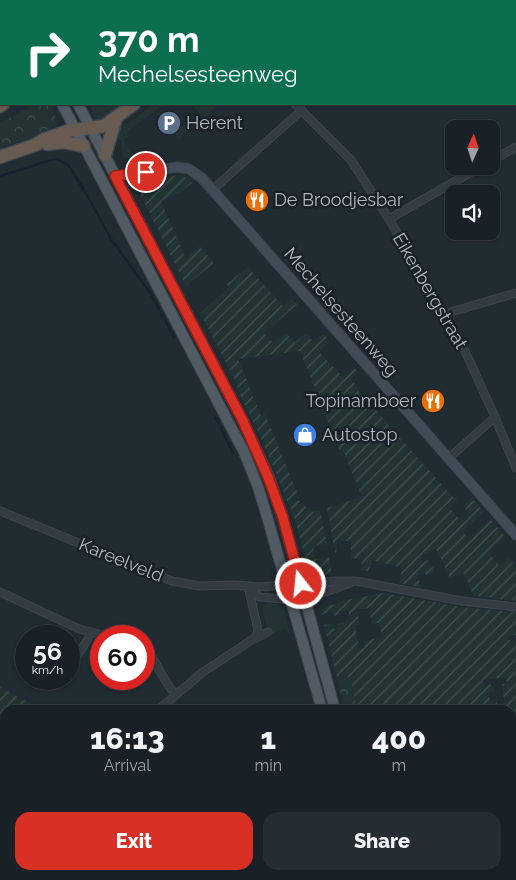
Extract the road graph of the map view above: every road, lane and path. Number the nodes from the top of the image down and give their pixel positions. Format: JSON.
{"nodes":[{"id":1,"x":63,"y":105,"type":"edge"},
{"id":2,"x":79,"y":105,"type":"edge"},
{"id":3,"x":133,"y":105,"type":"edge"},
{"id":4,"x":296,"y":105,"type":"edge"},
{"id":5,"x":302,"y":110,"type":"junction"},
{"id":6,"x":116,"y":118,"type":"junction"},
{"id":7,"x":91,"y":128,"type":"junction"},
{"id":8,"x":76,"y":130,"type":"junction"},
{"id":9,"x":35,"y":145,"type":"junction"},
{"id":10,"x":84,"y":146,"type":"junction"},
{"id":11,"x":516,"y":147,"type":"edge"},
{"id":12,"x":105,"y":155,"type":"junction"},
{"id":13,"x":500,"y":156,"type":"edge"},
{"id":14,"x":0,"y":157,"type":"edge"},
{"id":15,"x":466,"y":175,"type":"edge"},
{"id":16,"x":115,"y":176,"type":"junction"},
{"id":17,"x":102,"y":179,"type":"junction"},
{"id":18,"x":212,"y":190,"type":"junction"},
{"id":19,"x":389,"y":219,"type":"junction"},
{"id":20,"x":516,"y":293,"type":"edge"},
{"id":21,"x":444,"y":314,"type":"junction"},
{"id":22,"x":495,"y":417,"type":"junction"},
{"id":23,"x":449,"y":458,"type":"junction"},
{"id":24,"x":516,"y":468,"type":"edge"},
{"id":25,"x":0,"y":511,"type":"edge"},
{"id":26,"x":516,"y":535,"type":"edge"},
{"id":27,"x":356,"y":581,"type":"junction"},
{"id":28,"x":301,"y":584,"type":"junction"},
{"id":29,"x":286,"y":585,"type":"junction"},
{"id":30,"x":248,"y":586,"type":"junction"},
{"id":31,"x":0,"y":592,"type":"edge"},
{"id":32,"x":305,"y":598,"type":"junction"},
{"id":33,"x":290,"y":599,"type":"junction"},
{"id":34,"x":516,"y":607,"type":"edge"},
{"id":35,"x":90,"y":632,"type":"edge"},
{"id":36,"x":268,"y":632,"type":"dead end"},
{"id":37,"x":90,"y":635,"type":"edge"},
{"id":38,"x":254,"y":639,"type":"junction"},
{"id":39,"x":80,"y":652,"type":"edge"},
{"id":40,"x":155,"y":662,"type":"edge"},
{"id":41,"x":175,"y":695,"type":"junction"},
{"id":42,"x":164,"y":705,"type":"edge"},
{"id":43,"x":321,"y":705,"type":"edge"},
{"id":44,"x":334,"y":705,"type":"edge"}],
"edges":[{"from":1,"to":8,"type":"main road"},
{"from":2,"to":7,"type":"main road"},
{"from":3,"to":6,"type":"highway"},
{"from":4,"to":5,"type":"street","name":"Eikenbergstraat"},
{"from":5,"to":18,"type":"street"},
{"from":5,"to":19,"type":"street","name":"Eikenbergstraat"},
{"from":6,"to":7,"type":"highway"},
{"from":6,"to":12,"type":"highway"},
{"from":7,"to":8,"type":"highway"},
{"from":7,"to":12,"type":"main road"},
{"from":8,"to":9,"type":"highway"},
{"from":8,"to":10,"type":"main road"},
{"from":9,"to":10,"type":"highway"},
{"from":9,"to":14,"type":"highway"},
{"from":10,"to":17,"type":"main road"},
{"from":11,"to":13,"type":"street"},
{"from":12,"to":16,"type":"main road"},
{"from":15,"to":19,"type":"street"},
{"from":16,"to":17,"type":"main road"},
{"from":16,"to":18,"type":"street","name":"Mechelsesteenweg"},
{"from":16,"to":28,"type":"main road"},
{"from":17,"to":29,"type":"main road"},
{"from":18,"to":23,"type":"street","name":"Mechelsesteenweg"},
{"from":19,"to":21,"type":"street","name":"Eikenbergstraat"},
{"from":20,"to":21,"type":"street"},
{"from":21,"to":22,"type":"street","name":"Eikenbergstraat"},
{"from":22,"to":23,"type":"street"},
{"from":22,"to":24,"type":"street","name":"Eikenbergstraat"},
{"from":23,"to":26,"type":"street","name":"Mechelsesteenweg"},
{"from":25,"to":30,"type":"street","name":"Kareelveld"},
{"from":27,"to":28,"type":"street","name":"Kareelveld"},
{"from":27,"to":32,"type":"street","name":"Kareelveld"},
{"from":27,"to":34,"type":"street","name":"Kareelveld"},
{"from":28,"to":29,"type":"street","name":"Kareelveld"},
{"from":28,"to":32,"type":"main road"},
{"from":29,"to":30,"type":"street","name":"Kareelveld"},
{"from":29,"to":33,"type":"main road"},
{"from":30,"to":33,"type":"street","name":"Kareelveld"},
{"from":30,"to":38,"type":"street"},
{"from":31,"to":35,"type":"street"},
{"from":32,"to":33,"type":"street","name":"Kareelveld"},
{"from":32,"to":44,"type":"main road"},
{"from":33,"to":43,"type":"main road"},
{"from":36,"to":38,"type":"street"},
{"from":37,"to":39,"type":"street"},
{"from":38,"to":41,"type":"street"},
{"from":40,"to":41,"type":"street"},
{"from":41,"to":42,"type":"street"}]}
